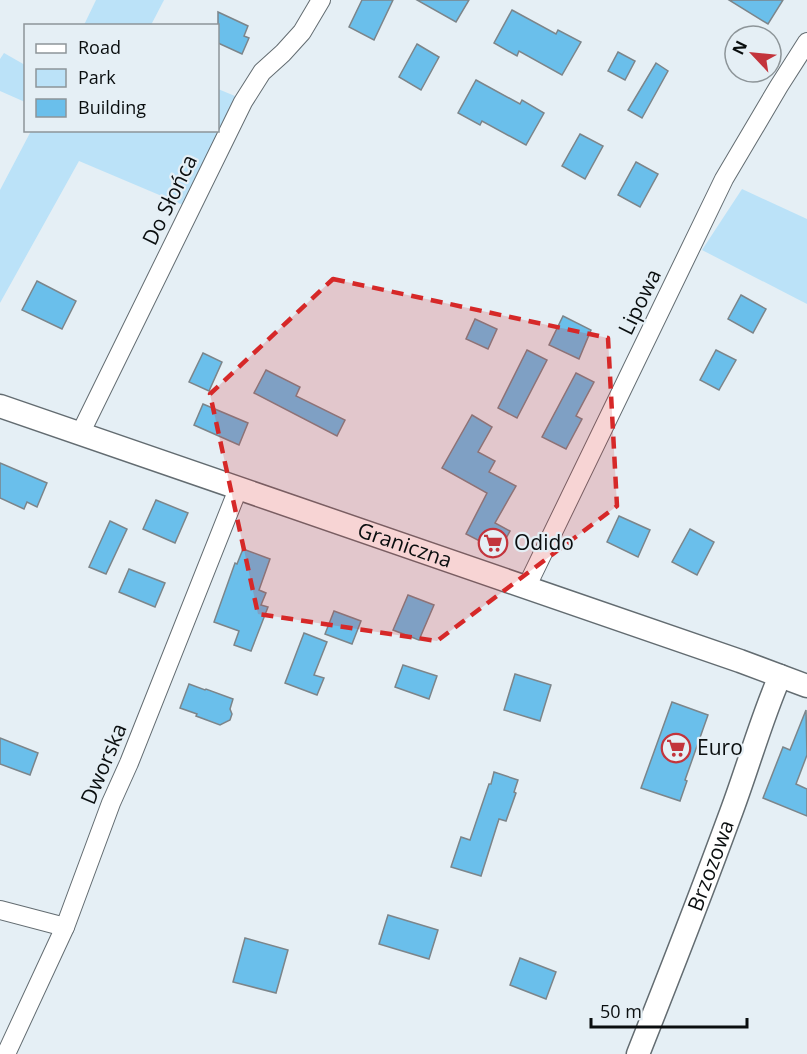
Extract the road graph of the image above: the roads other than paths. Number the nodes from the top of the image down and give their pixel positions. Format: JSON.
{"nodes":[{"id":1,"x":321,"y":0,"type":"edge"},
{"id":2,"x":807,"y":42,"type":"edge"},
{"id":3,"x":0,"y":406,"type":"edge"},
{"id":4,"x":81,"y":434,"type":"junction"},
{"id":5,"x":238,"y":489,"type":"junction"},
{"id":6,"x":526,"y":588,"type":"junction"},
{"id":7,"x":780,"y":676,"type":"junction"},
{"id":8,"x":807,"y":686,"type":"edge"},
{"id":9,"x":0,"y":909,"type":"edge"},
{"id":10,"x":65,"y":927,"type":"junction"},
{"id":11,"x":6,"y":1054,"type":"edge"},
{"id":12,"x":638,"y":1054,"type":"edge"}],
"edges":[{"from":1,"to":4,"type":"street","name":"Do Słońca"},
{"from":2,"to":6,"type":"street","name":"Lipowa"},
{"from":3,"to":4,"type":"street","name":"Graniczna"},
{"from":4,"to":5,"type":"street","name":"Graniczna"},
{"from":5,"to":6,"type":"street","name":"Graniczna"},
{"from":5,"to":10,"type":"street","name":"Dworska"},
{"from":6,"to":7,"type":"street","name":"Graniczna"},
{"from":7,"to":8,"type":"street","name":"Graniczna"},
{"from":7,"to":12,"type":"street","name":"Brzozowa"},
{"from":9,"to":10,"type":"street"},
{"from":10,"to":11,"type":"street","name":"Dworska"}]}
